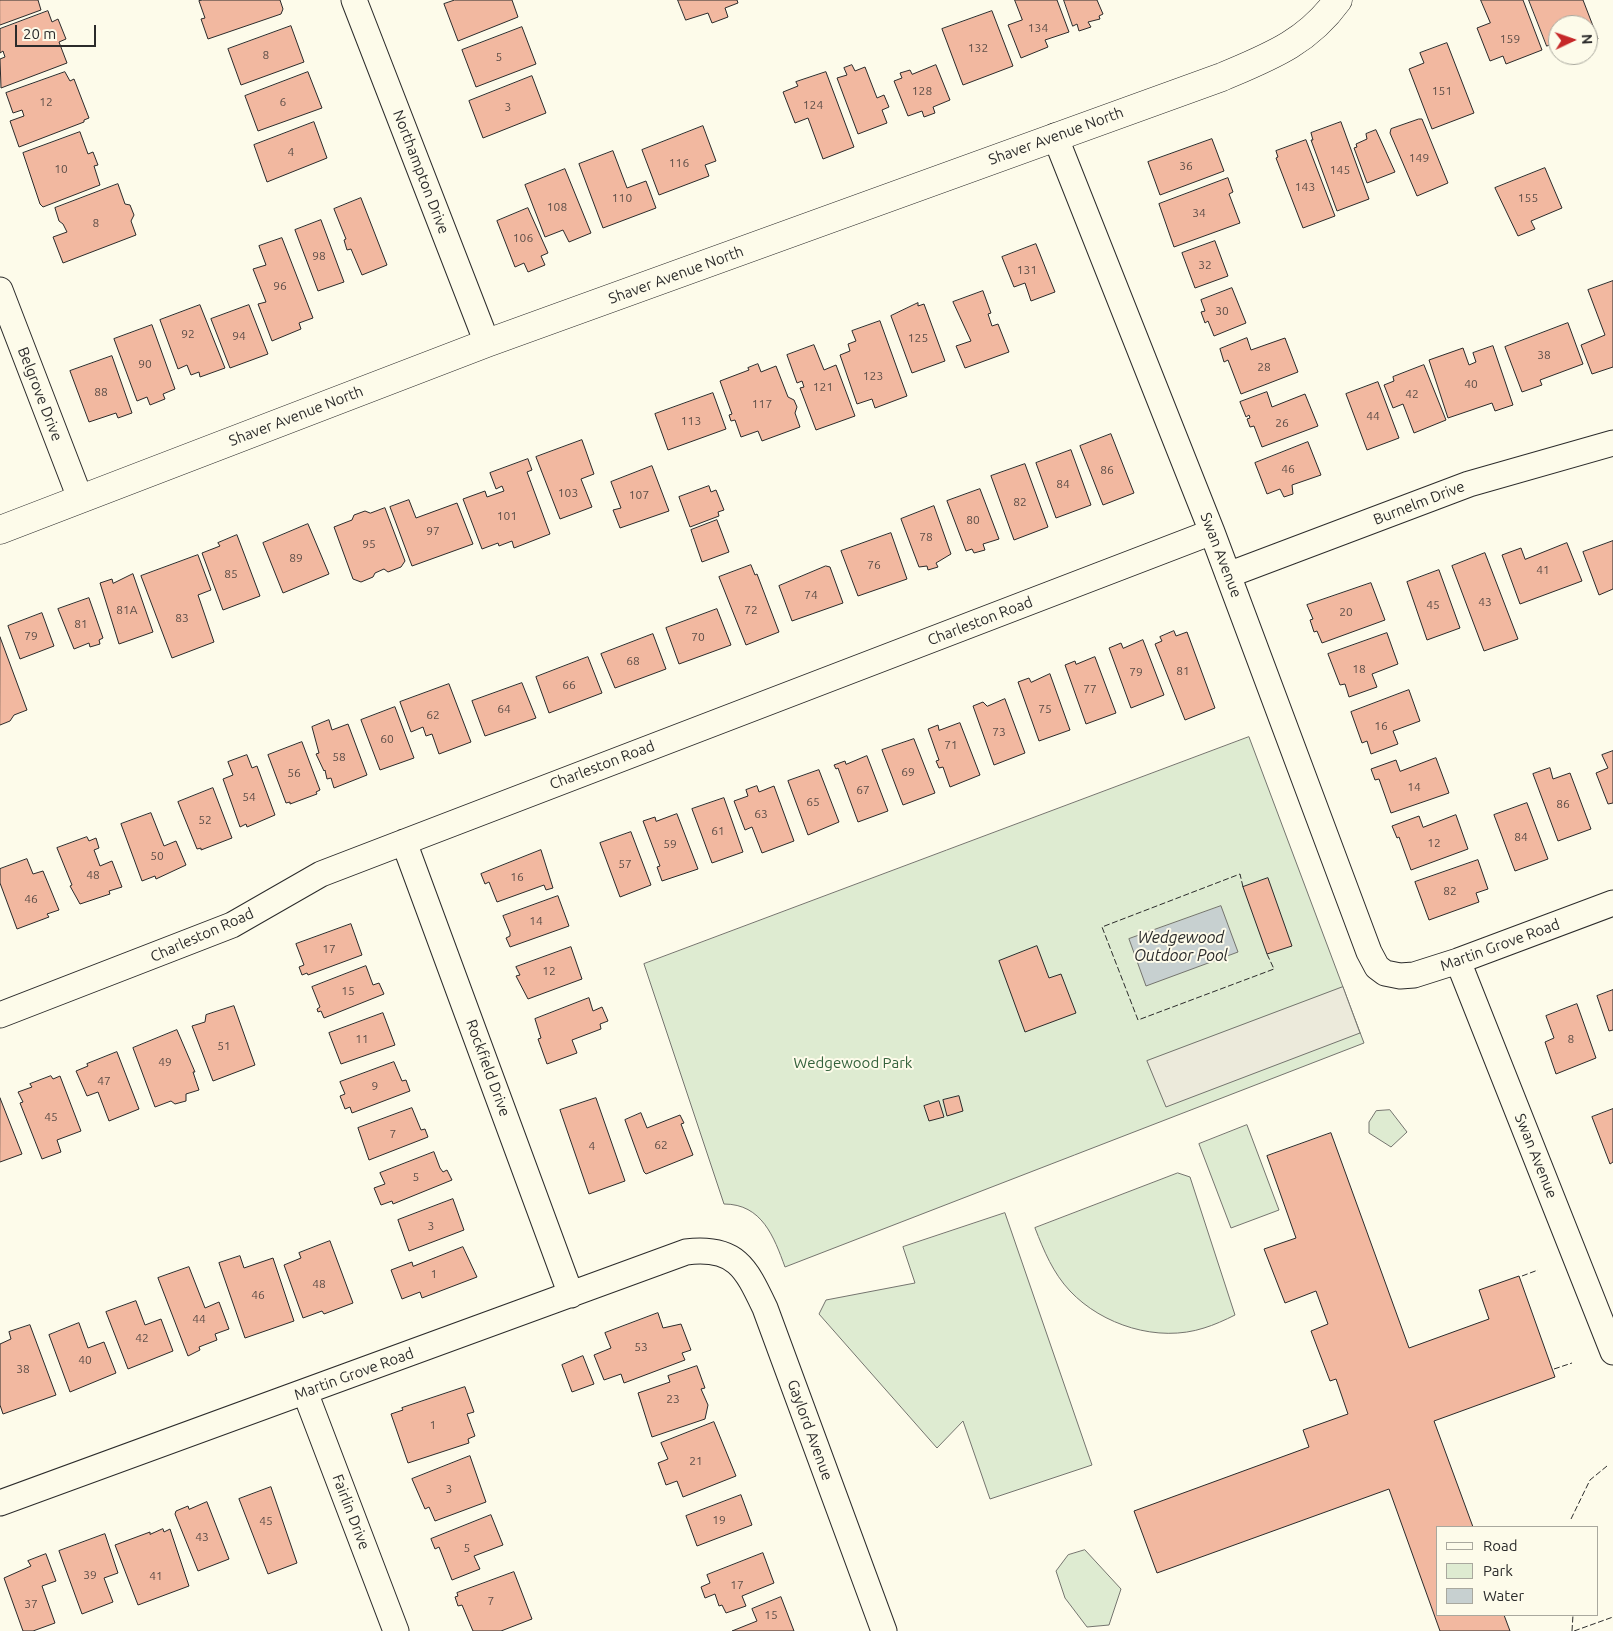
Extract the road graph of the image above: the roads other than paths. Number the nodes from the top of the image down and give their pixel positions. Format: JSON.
{"nodes":[{"id":1,"x":354,"y":0,"type":"edge"},
{"id":2,"x":1338,"y":0,"type":"edge"},
{"id":3,"x":1055,"y":136,"type":"junction"},
{"id":4,"x":0,"y":290,"type":"edge"},
{"id":5,"x":487,"y":343,"type":"junction"},
{"id":6,"x":1613,"y":443,"type":"edge"},
{"id":7,"x":80,"y":498,"type":"junction"},
{"id":8,"x":0,"y":530,"type":"edge"},
{"id":9,"x":1212,"y":532,"type":"junction"},
{"id":10,"x":1228,"y":575,"type":"junction"},
{"id":11,"x":404,"y":842,"type":"junction"},
{"id":12,"x":1613,"y":903,"type":"edge"},
{"id":13,"x":1458,"y":961,"type":"junction"},
{"id":14,"x":1385,"y":973,"type":"joint"},
{"id":15,"x":1,"y":1013,"type":"edge"},
{"id":16,"x":709,"y":1251,"type":"joint"},
{"id":17,"x":571,"y":1295,"type":"junction"},
{"id":18,"x":1613,"y":1352,"type":"edge"},
{"id":19,"x":306,"y":1392,"type":"junction"},
{"id":20,"x":0,"y":1503,"type":"edge"},
{"id":21,"x":396,"y":1631,"type":"edge"},
{"id":22,"x":884,"y":1631,"type":"edge"}],
"edges":[{"from":1,"to":5,"type":"street","name":"Northampton Drive"},
{"from":2,"to":3,"type":"street","name":"Shaver Avenue North"},
{"from":3,"to":5,"type":"street","name":"Shaver Avenue North"},
{"from":3,"to":9,"type":"street","name":"Swan Avenue"},
{"from":4,"to":7,"type":"street","name":"Belgrove Drive"},
{"from":5,"to":7,"type":"street","name":"Shaver Avenue North"},
{"from":6,"to":10,"type":"street","name":"Burnelm Drive"},
{"from":7,"to":8,"type":"street","name":"Shaver Avenue North"},
{"from":9,"to":10,"type":"street","name":"Swan Avenue"},
{"from":9,"to":11,"type":"street","name":"Charleston Road"},
{"from":10,"to":14,"type":"street","name":"Swan Avenue"},
{"from":11,"to":15,"type":"street","name":"Charleston Road"},
{"from":11,"to":17,"type":"street","name":"Rockfield Drive"},
{"from":12,"to":13,"type":"street","name":"Martin Grove Road"},
{"from":13,"to":14,"type":"street","name":"Martin Grove Road"},
{"from":13,"to":18,"type":"street","name":"Swan Avenue"},
{"from":16,"to":17,"type":"street","name":"Martin Grove Road"},
{"from":16,"to":22,"type":"street","name":"Gaylord Avenue"},
{"from":17,"to":19,"type":"street","name":"Martin Grove Road"},
{"from":19,"to":20,"type":"street","name":"Martin Grove Road"},
{"from":19,"to":21,"type":"street","name":"Fairlin Drive"}]}
